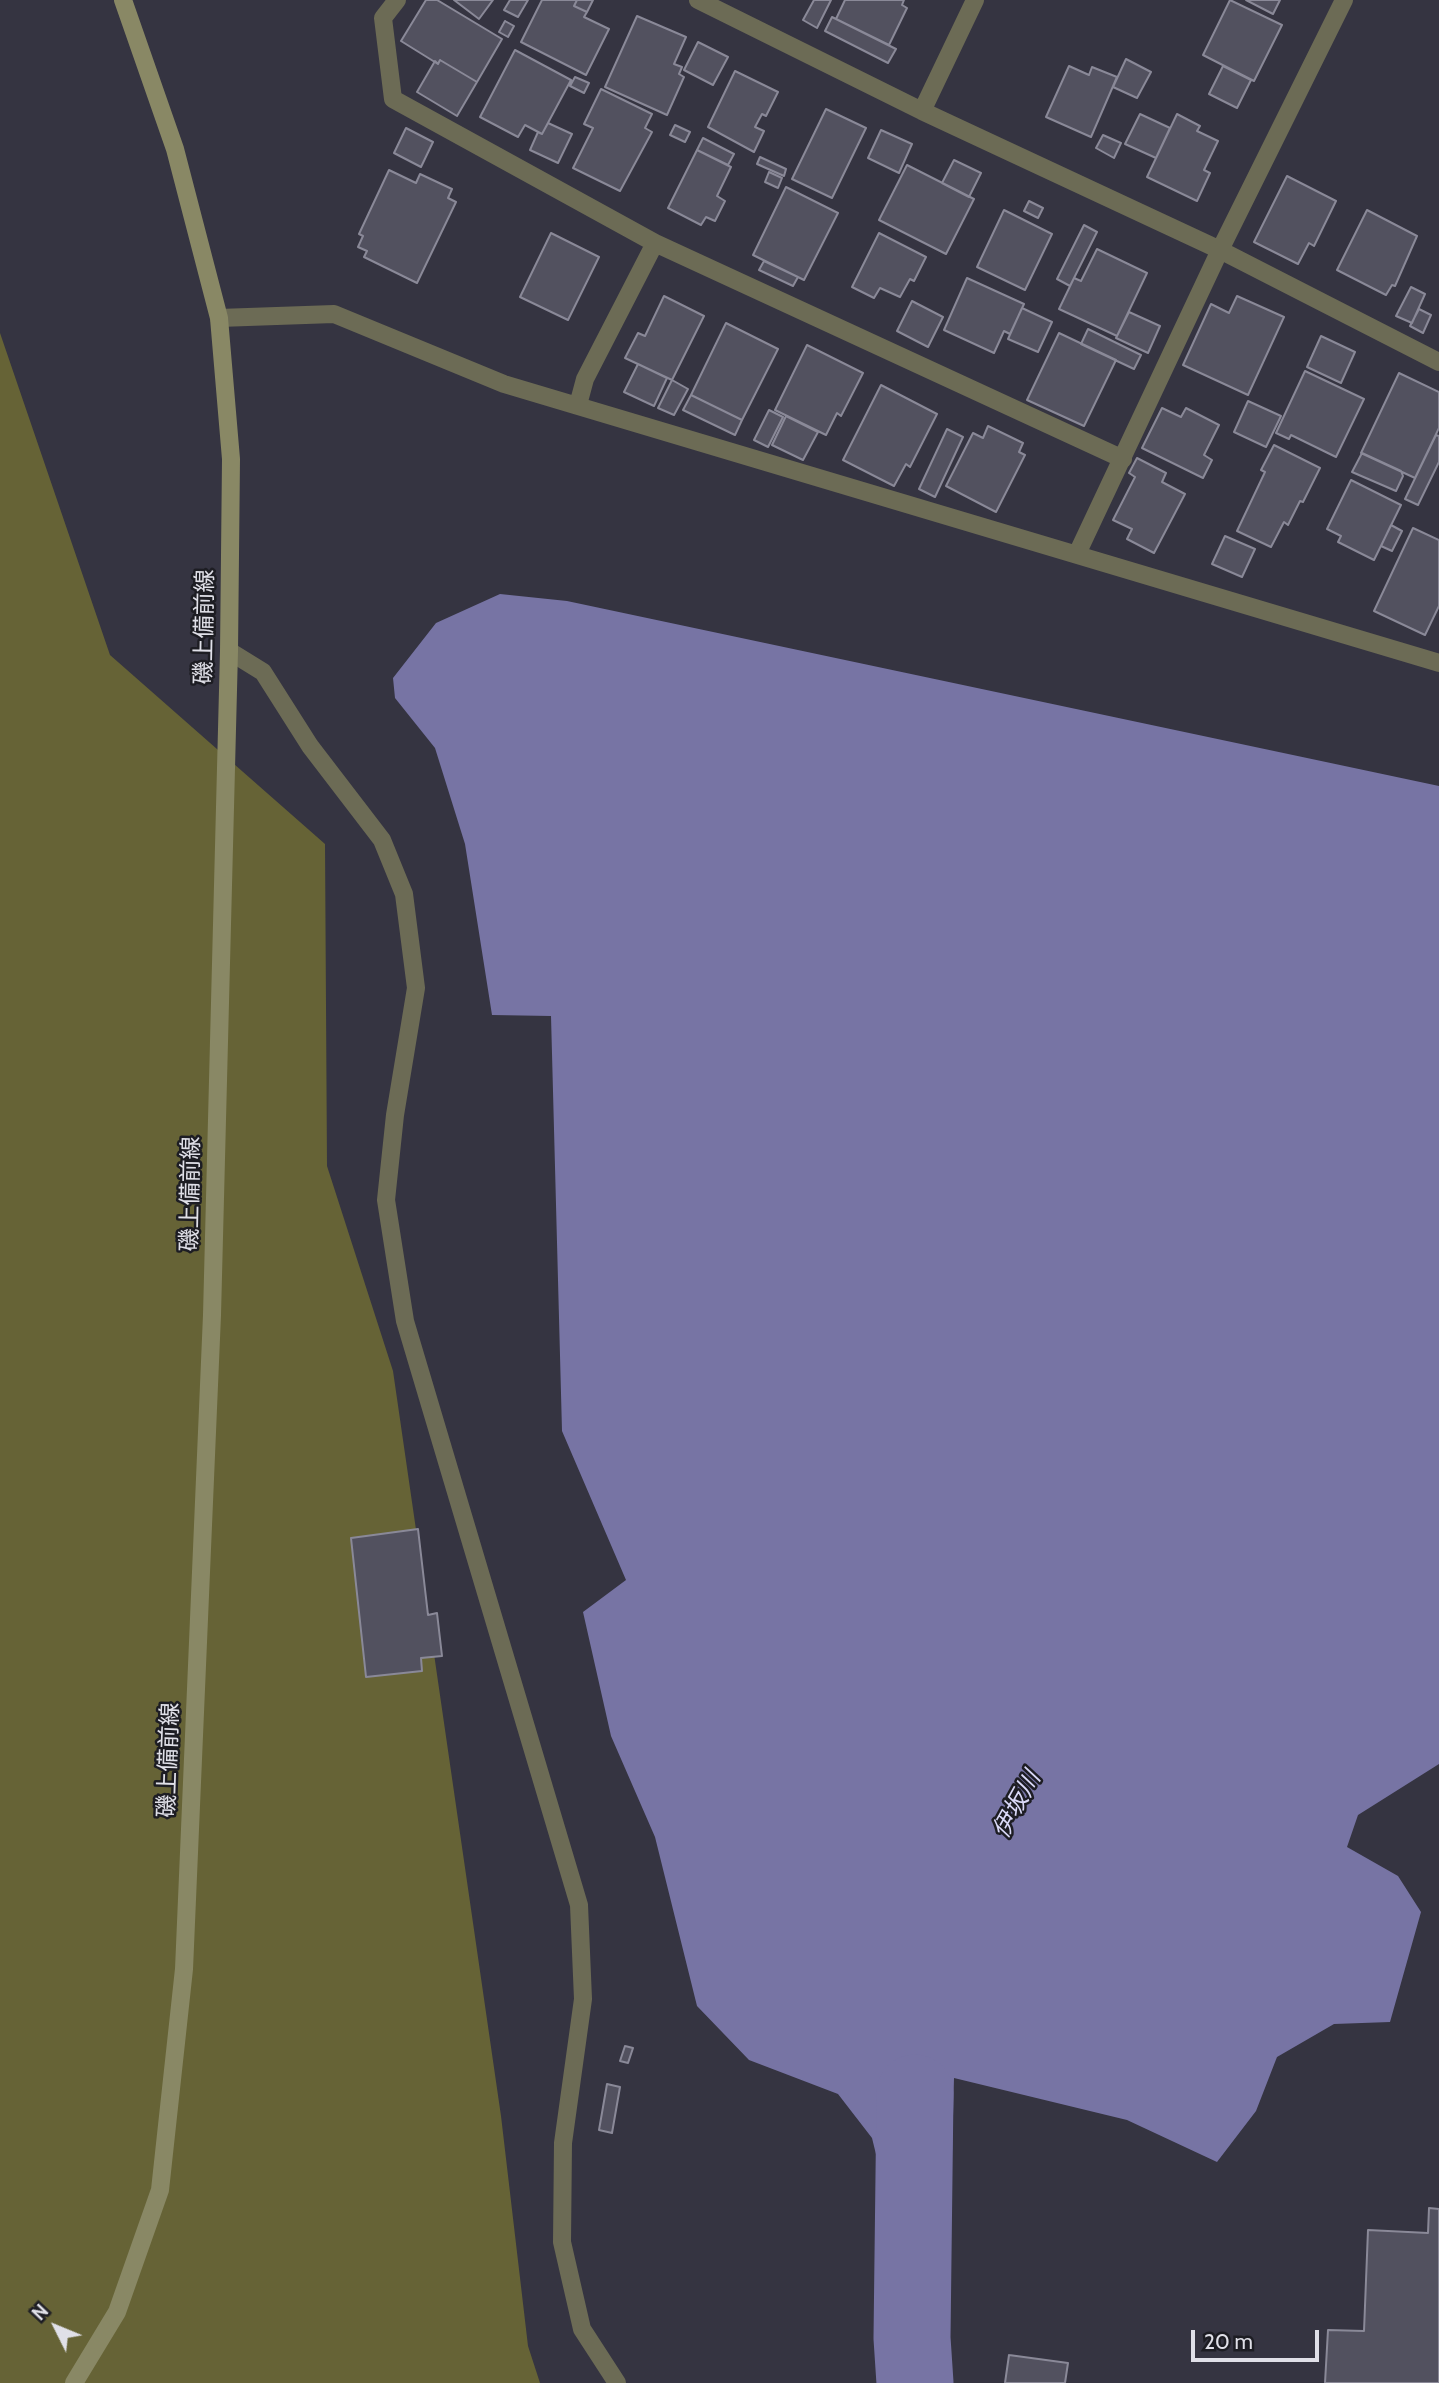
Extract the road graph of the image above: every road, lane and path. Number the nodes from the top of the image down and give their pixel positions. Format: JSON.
{"nodes":[{"id":1,"x":123,"y":0,"type":"edge"},
{"id":2,"x":397,"y":0,"type":"edge"},
{"id":3,"x":698,"y":0,"type":"edge"},
{"id":4,"x":975,"y":0,"type":"edge"},
{"id":5,"x":1344,"y":0,"type":"edge"},
{"id":6,"x":922,"y":111,"type":"junction"},
{"id":7,"x":654,"y":243,"type":"junction"},
{"id":8,"x":1220,"y":250,"type":"junction"},
{"id":9,"x":219,"y":318,"type":"junction"},
{"id":10,"x":1439,"y":362,"type":"edge"},
{"id":11,"x":578,"y":405,"type":"junction"},
{"id":12,"x":1123,"y":459,"type":"junction"},
{"id":13,"x":1077,"y":554,"type":"junction"},
{"id":14,"x":229,"y":651,"type":"junction"},
{"id":15,"x":1439,"y":663,"type":"edge"},
{"id":16,"x":74,"y":2383,"type":"edge"},
{"id":17,"x":617,"y":2383,"type":"edge"}],
"edges":[{"from":1,"to":9,"type":"main road","name":"磯上備前線"},
{"from":2,"to":7,"type":"street"},
{"from":3,"to":6,"type":"street"},
{"from":4,"to":6,"type":"street"},
{"from":5,"to":8,"type":"street"},
{"from":6,"to":8,"type":"street"},
{"from":7,"to":11,"type":"street"},
{"from":7,"to":12,"type":"street"},
{"from":8,"to":10,"type":"street"},
{"from":8,"to":12,"type":"street"},
{"from":9,"to":11,"type":"street"},
{"from":9,"to":14,"type":"main road","name":"磯上備前線"},
{"from":11,"to":13,"type":"street"},
{"from":12,"to":13,"type":"street"},
{"from":13,"to":15,"type":"street"},
{"from":14,"to":16,"type":"main road","name":"磯上備前線"},
{"from":14,"to":17,"type":"street"}]}
